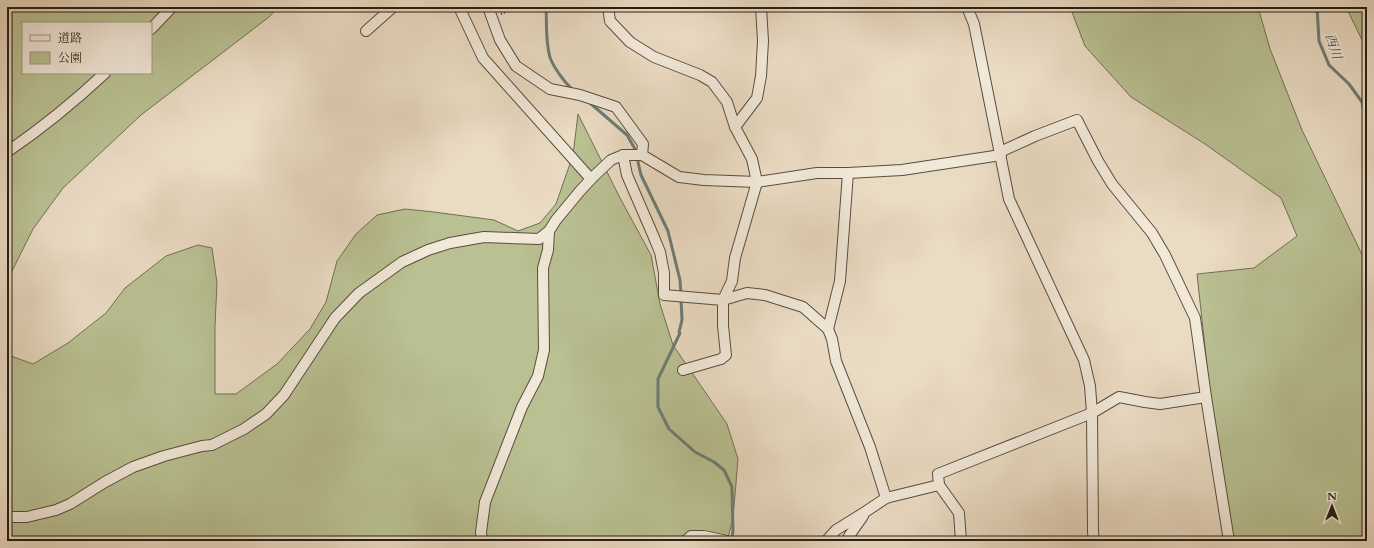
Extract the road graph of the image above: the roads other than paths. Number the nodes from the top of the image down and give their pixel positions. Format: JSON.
{"nodes":[{"id":1,"x":172,"y":7,"type":"edge"},
{"id":2,"x":393,"y":7,"type":"edge"},
{"id":3,"x":459,"y":7,"type":"edge"},
{"id":4,"x":488,"y":7,"type":"edge"},
{"id":5,"x":608,"y":7,"type":"edge"},
{"id":6,"x":761,"y":7,"type":"edge"},
{"id":7,"x":967,"y":7,"type":"edge"},
{"id":8,"x":152,"y":28,"type":"edge"},
{"id":9,"x":366,"y":31,"type":"dead end"},
{"id":10,"x":104,"y":74,"type":"edge"},
{"id":11,"x":735,"y":127,"type":"junction"},
{"id":12,"x":7,"y":152,"type":"edge"},
{"id":13,"x":1000,"y":154,"type":"junction"},
{"id":14,"x":623,"y":155,"type":"junction"},
{"id":15,"x":642,"y":155,"type":"junction"},
{"id":16,"x":848,"y":173,"type":"junction"},
{"id":17,"x":591,"y":179,"type":"junction"},
{"id":18,"x":758,"y":182,"type":"junction"},
{"id":19,"x":549,"y":231,"type":"junction"},
{"id":20,"x":723,"y":300,"type":"junction"},
{"id":21,"x":828,"y":329,"type":"junction"},
{"id":22,"x":683,"y":370,"type":"dead end"},
{"id":23,"x":1206,"y":397,"type":"junction"},
{"id":24,"x":1092,"y":413,"type":"junction"},
{"id":25,"x":940,"y":485,"type":"junction"},
{"id":26,"x":886,"y":498,"type":"junction"},
{"id":27,"x":865,"y":512,"type":"junction"},
{"id":28,"x":7,"y":517,"type":"edge"},
{"id":29,"x":482,"y":541,"type":"edge"},
{"id":30,"x":685,"y":541,"type":"edge"},
{"id":31,"x":727,"y":541,"type":"edge"},
{"id":32,"x":826,"y":541,"type":"edge"},
{"id":33,"x":849,"y":541,"type":"edge"},
{"id":34,"x":961,"y":541,"type":"edge"},
{"id":35,"x":1094,"y":541,"type":"edge"},
{"id":36,"x":1229,"y":541,"type":"edge"}],
"edges":[{"from":1,"to":8,"type":"street"},
{"from":2,"to":9,"type":"street"},
{"from":3,"to":17,"type":"street"},
{"from":4,"to":15,"type":"street"},
{"from":5,"to":11,"type":"street"},
{"from":6,"to":11,"type":"street"},
{"from":7,"to":13,"type":"street"},
{"from":10,"to":12,"type":"street"},
{"from":11,"to":18,"type":"street"},
{"from":13,"to":16,"type":"street"},
{"from":13,"to":23,"type":"street"},
{"from":13,"to":24,"type":"street"},
{"from":14,"to":15,"type":"street"},
{"from":14,"to":17,"type":"street"},
{"from":14,"to":20,"type":"street"},
{"from":15,"to":18,"type":"street"},
{"from":16,"to":18,"type":"street"},
{"from":16,"to":21,"type":"street"},
{"from":17,"to":19,"type":"street"},
{"from":18,"to":20,"type":"street"},
{"from":19,"to":28,"type":"street"},
{"from":19,"to":29,"type":"street"},
{"from":20,"to":21,"type":"street"},
{"from":20,"to":22,"type":"street"},
{"from":21,"to":26,"type":"street"},
{"from":23,"to":24,"type":"street"},
{"from":23,"to":36,"type":"street"},
{"from":24,"to":25,"type":"street"},
{"from":24,"to":35,"type":"street"},
{"from":25,"to":26,"type":"street"},
{"from":25,"to":34,"type":"street"},
{"from":26,"to":27,"type":"street"},
{"from":27,"to":32,"type":"street"},
{"from":27,"to":33,"type":"street"},
{"from":30,"to":31,"type":"street"}]}
